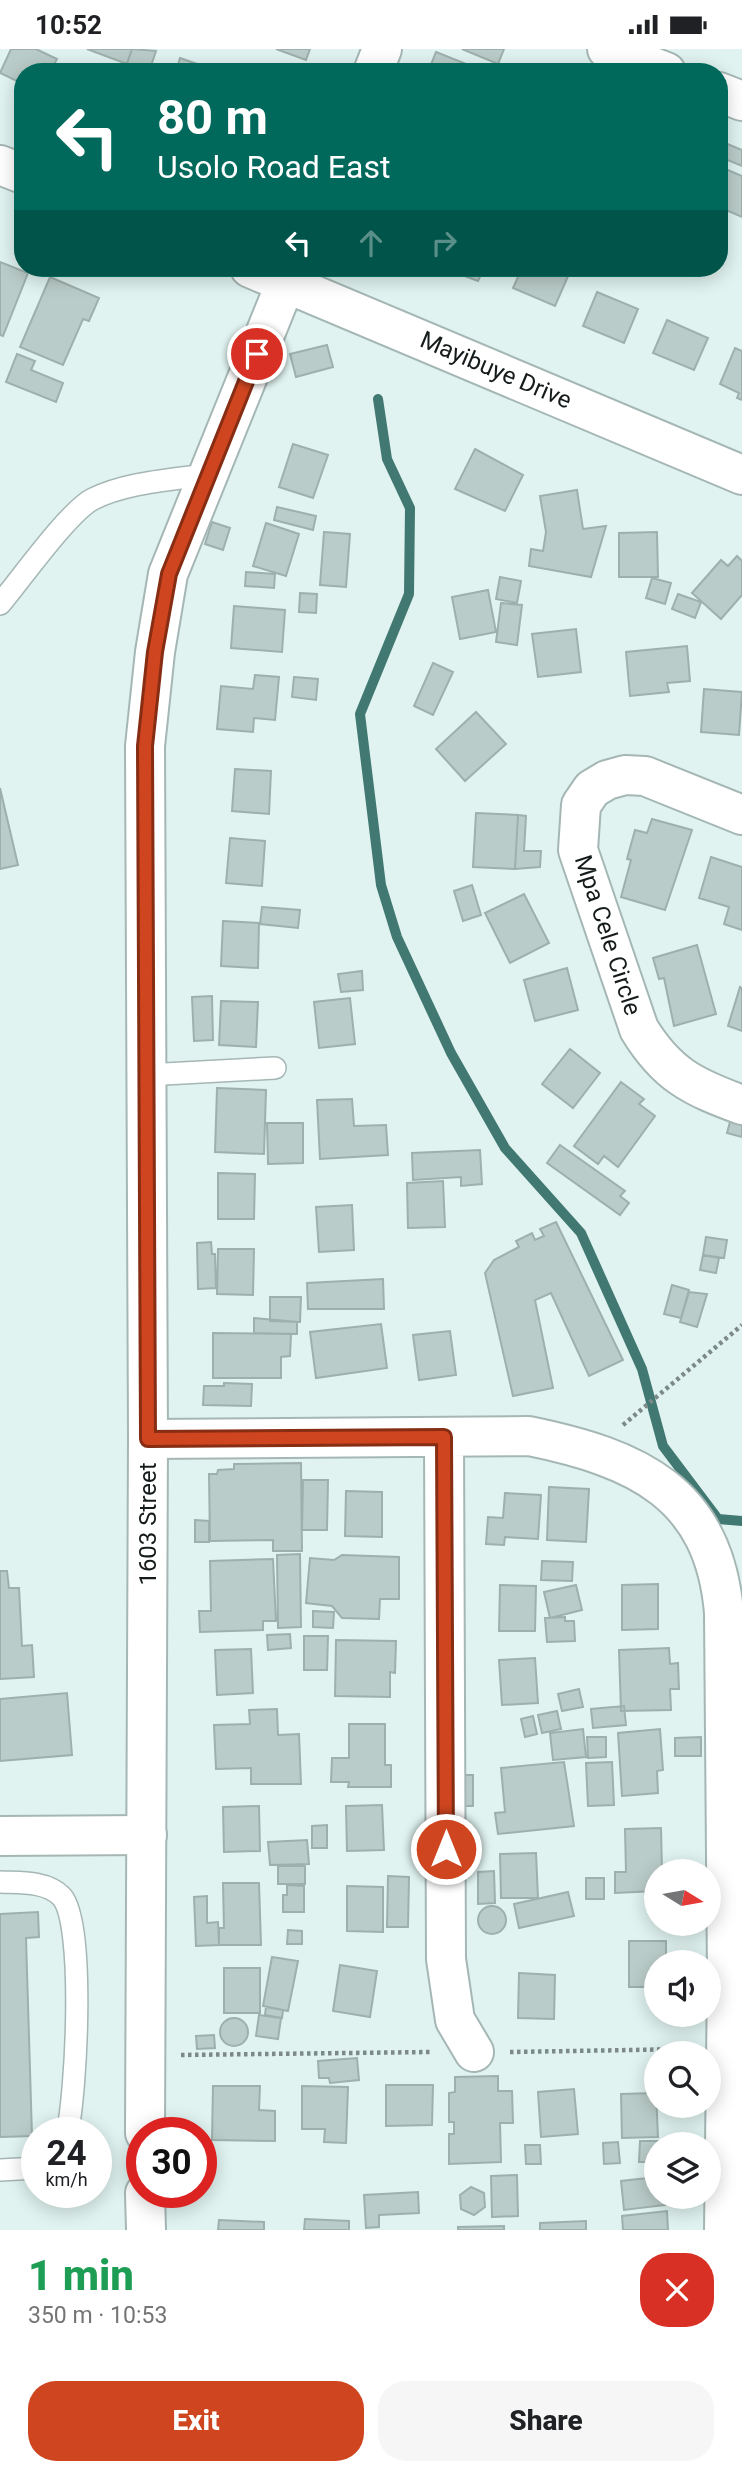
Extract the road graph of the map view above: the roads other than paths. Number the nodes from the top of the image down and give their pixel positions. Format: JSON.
{"nodes":[{"id":1,"x":607,"y":49,"type":"edge"},
{"id":2,"x":643,"y":63,"type":"edge"},
{"id":3,"x":288,"y":277,"type":"edge"},
{"id":4,"x":294,"y":277,"type":"edge"},
{"id":5,"x":209,"y":474,"type":"junction"},
{"id":6,"x":742,"y":474,"type":"edge"},
{"id":7,"x":0,"y":604,"type":"edge"},
{"id":8,"x":742,"y":815,"type":"edge"},
{"id":9,"x":275,"y":1067,"type":"dead end"},
{"id":10,"x":146,"y":1075,"type":"junction"},
{"id":11,"x":742,"y":1105,"type":"edge"},
{"id":12,"x":444,"y":1437,"type":"junction"},
{"id":13,"x":148,"y":1439,"type":"junction"},
{"id":14,"x":147,"y":1835,"type":"junction"},
{"id":15,"x":0,"y":1836,"type":"edge"},
{"id":16,"x":0,"y":1882,"type":"edge"},
{"id":17,"x":474,"y":2052,"type":"dead end"},
{"id":18,"x":69,"y":2117,"type":"edge"},
{"id":19,"x":145,"y":2117,"type":"edge"},
{"id":20,"x":21,"y":2168,"type":"edge"},
{"id":21,"x":0,"y":2169,"type":"edge"},
{"id":22,"x":145,"y":2208,"type":"edge"},
{"id":23,"x":146,"y":2230,"type":"edge"},
{"id":24,"x":724,"y":2230,"type":"edge"}],
"edges":[{"from":1,"to":2,"type":"street"},
{"from":3,"to":5,"type":"street","name":"1603 Street"},
{"from":4,"to":6,"type":"street","name":"Mayibuye Drive"},
{"from":5,"to":7,"type":"lane"},
{"from":5,"to":10,"type":"street","name":"1603 Street"},
{"from":8,"to":11,"type":"street","name":"Mpa Cele Circle"},
{"from":9,"to":10,"type":"lane"},
{"from":10,"to":13,"type":"street","name":"1603 Street"},
{"from":12,"to":13,"type":"street"},
{"from":12,"to":17,"type":"street"},
{"from":12,"to":24,"type":"street"},
{"from":13,"to":14,"type":"street","name":"1603 Street"},
{"from":14,"to":15,"type":"street"},
{"from":14,"to":19,"type":"street","name":"1603 Street"},
{"from":16,"to":18,"type":"lane"},
{"from":20,"to":21,"type":"lane"},
{"from":22,"to":23,"type":"street"}]}
